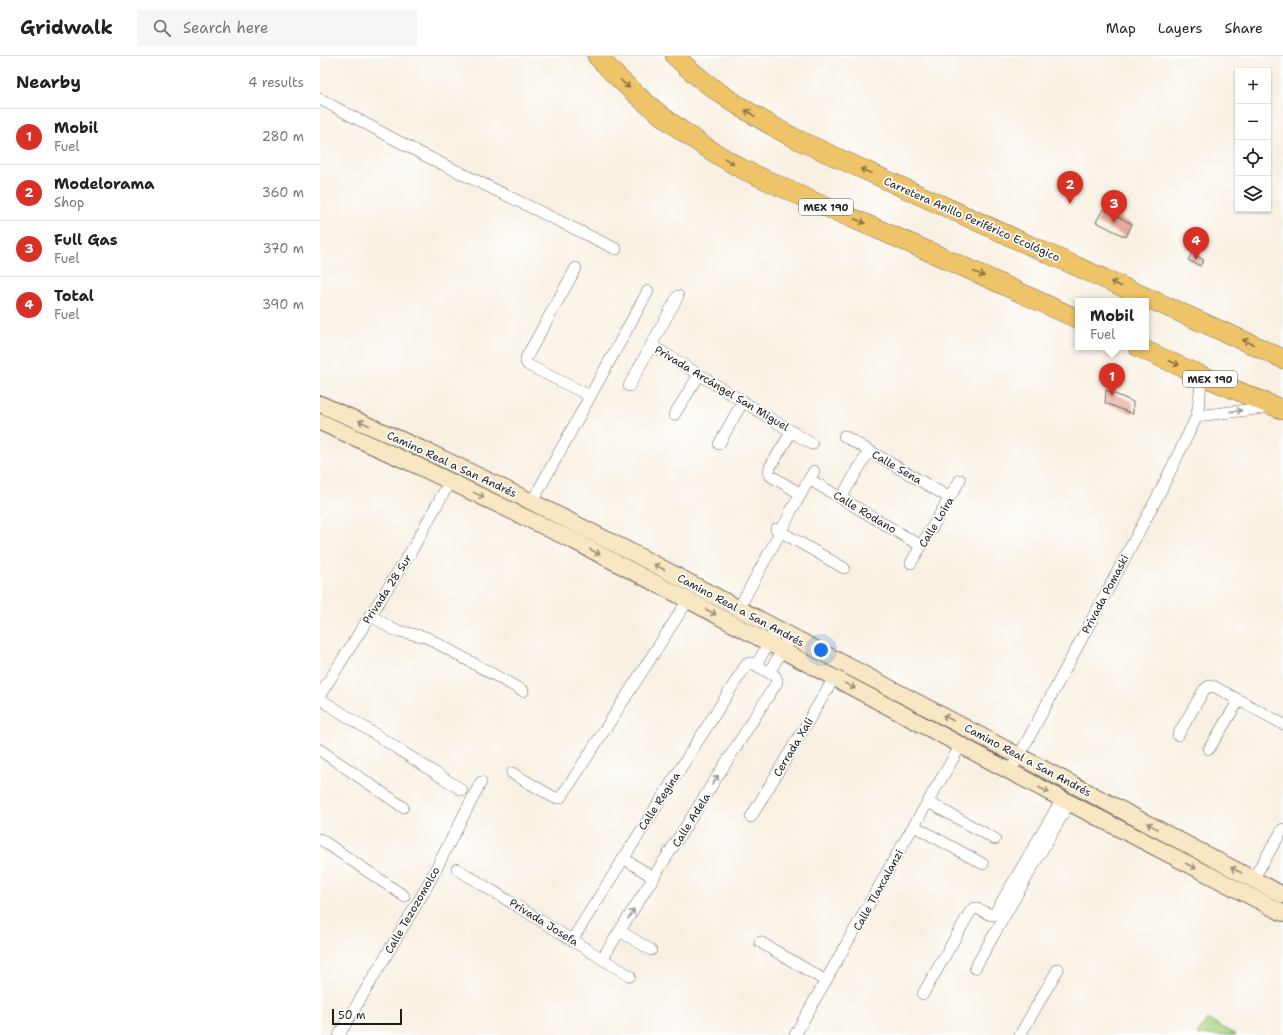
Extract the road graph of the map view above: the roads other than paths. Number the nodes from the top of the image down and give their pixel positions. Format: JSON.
{"nodes":[{"id":1,"x":597,"y":56,"type":"edge"},
{"id":2,"x":675,"y":56,"type":"edge"},
{"id":3,"x":320,"y":99,"type":"edge"},
{"id":4,"x":616,"y":249,"type":"dead end"},
{"id":5,"x":576,"y":268,"type":"dead end"},
{"id":6,"x":648,"y":291,"type":"dead end"},
{"id":7,"x":678,"y":296,"type":"dead end"},
{"id":8,"x":1148,"y":298,"type":"edge"},
{"id":9,"x":1149,"y":299,"type":"edge"},
{"id":10,"x":1075,"y":318,"type":"edge"},
{"id":11,"x":651,"y":345,"type":"junction"},
{"id":12,"x":1145,"y":350,"type":"edge"},
{"id":13,"x":1283,"y":359,"type":"edge"},
{"id":14,"x":699,"y":375,"type":"junction"},
{"id":15,"x":1202,"y":376,"type":"junction"},
{"id":16,"x":629,"y":386,"type":"dead end"},
{"id":17,"x":590,"y":396,"type":"junction"},
{"id":18,"x":743,"y":402,"type":"junction"},
{"id":19,"x":320,"y":404,"type":"edge"},
{"id":20,"x":1279,"y":409,"type":"edge"},
{"id":21,"x":674,"y":415,"type":"dead end"},
{"id":22,"x":1197,"y":416,"type":"junction"},
{"id":23,"x":320,"y":422,"type":"edge"},
{"id":24,"x":792,"y":431,"type":"junction"},
{"id":25,"x":844,"y":436,"type":"dead end"},
{"id":26,"x":719,"y":444,"type":"dead end"},
{"id":27,"x":812,"y":444,"type":"dead end"},
{"id":28,"x":426,"y":450,"type":"junction"},
{"id":29,"x":869,"y":451,"type":"junction"},
{"id":30,"x":418,"y":466,"type":"junction"},
{"id":31,"x":960,"y":480,"type":"dead end"},
{"id":32,"x":450,"y":481,"type":"junction"},
{"id":33,"x":801,"y":494,"type":"junction"},
{"id":34,"x":841,"y":498,"type":"junction"},
{"id":35,"x":950,"y":498,"type":"junction"},
{"id":36,"x":532,"y":502,"type":"junction"},
{"id":37,"x":778,"y":530,"type":"junction"},
{"id":38,"x":922,"y":546,"type":"junction"},
{"id":39,"x":911,"y":563,"type":"dead end"},
{"id":40,"x":844,"y":568,"type":"dead end"},
{"id":41,"x":688,"y":600,"type":"junction"},
{"id":42,"x":736,"y":607,"type":"junction"},
{"id":43,"x":370,"y":615,"type":"junction"},
{"id":44,"x":784,"y":632,"type":"junction"},
{"id":45,"x":775,"y":647,"type":"junction"},
{"id":46,"x":753,"y":664,"type":"junction"},
{"id":47,"x":773,"y":676,"type":"junction"},
{"id":48,"x":834,"y":678,"type":"junction"},
{"id":49,"x":523,"y":691,"type":"dead end"},
{"id":50,"x":320,"y":695,"type":"edge"},
{"id":51,"x":320,"y":699,"type":"edge"},
{"id":52,"x":1240,"y":700,"type":"junction"},
{"id":53,"x":1283,"y":724,"type":"edge"},
{"id":54,"x":1178,"y":735,"type":"dead end"},
{"id":55,"x":961,"y":746,"type":"junction"},
{"id":56,"x":1209,"y":749,"type":"dead end"},
{"id":57,"x":320,"y":750,"type":"edge"},
{"id":58,"x":1019,"y":756,"type":"junction"},
{"id":59,"x":1010,"y":771,"type":"junction"},
{"id":60,"x":512,"y":773,"type":"dead end"},
{"id":61,"x":481,"y":782,"type":"dead end"},
{"id":62,"x":462,"y":790,"type":"dead end"},
{"id":63,"x":1066,"y":801,"type":"junction"},
{"id":64,"x":928,"y":802,"type":"junction"},
{"id":65,"x":403,"y":807,"type":"dead end"},
{"id":66,"x":751,"y":817,"type":"dead end"},
{"id":67,"x":1135,"y":817,"type":"junction"},
{"id":68,"x":914,"y":826,"type":"junction"},
{"id":69,"x":1283,"y":828,"type":"edge"},
{"id":70,"x":1127,"y":833,"type":"junction"},
{"id":71,"x":320,"y":839,"type":"edge"},
{"id":72,"x":995,"y":839,"type":"dead end"},
{"id":73,"x":623,"y":858,"type":"junction"},
{"id":74,"x":983,"y":864,"type":"dead end"},
{"id":75,"x":457,"y":869,"type":"dead end"},
{"id":76,"x":654,"y":878,"type":"junction"},
{"id":77,"x":1253,"y":879,"type":"junction"},
{"id":78,"x":1283,"y":895,"type":"edge"},
{"id":79,"x":404,"y":896,"type":"dead end"},
{"id":80,"x":1283,"y":913,"type":"edge"},
{"id":81,"x":620,"y":931,"type":"junction"},
{"id":82,"x":572,"y":940,"type":"junction"},
{"id":83,"x":760,"y":942,"type":"dead end"},
{"id":84,"x":651,"y":950,"type":"dead end"},
{"id":85,"x":602,"y":959,"type":"junction"},
{"id":86,"x":975,"y":968,"type":"dead end"},
{"id":87,"x":1058,"y":969,"type":"dead end"},
{"id":88,"x":630,"y":976,"type":"dead end"},
{"id":89,"x":826,"y":981,"type":"junction"},
{"id":90,"x":923,"y":994,"type":"dead end"},
{"id":91,"x":339,"y":1035,"type":"edge"},
{"id":92,"x":795,"y":1035,"type":"edge"},
{"id":93,"x":1020,"y":1035,"type":"edge"}],
"edges":[{"from":1,"to":10,"type":"highway","number":"MEX 190","one_way":true},
{"from":8,"to":2,"type":"highway","name":"Carretera Anillo Periférico Ecológico","one_way":true},
{"from":3,"to":4,"type":"street"},
{"from":5,"to":17,"type":"street"},
{"from":6,"to":17,"type":"street"},
{"from":7,"to":11,"type":"street"},
{"from":13,"to":9,"type":"highway","name":"Carretera Anillo Periférico Ecológico","one_way":true},
{"from":11,"to":14,"type":"street","name":"Privada Arcángel San Miguel"},
{"from":11,"to":16,"type":"street"},
{"from":12,"to":15,"type":"highway","number":"MEX 190","one_way":true},
{"from":14,"to":18,"type":"street","name":"Privada Arcángel San Miguel"},
{"from":14,"to":21,"type":"street"},
{"from":15,"to":20,"type":"highway","number":"MEX 190"},
{"from":15,"to":22,"type":"street","name":"Privada Pomaski"},
{"from":17,"to":36,"type":"street"},
{"from":18,"to":24,"type":"street","name":"Privada Arcángel San Miguel"},
{"from":18,"to":26,"type":"street"},
{"from":28,"to":19,"type":"main road","name":"Camino Real a San Andrés","one_way":true},
{"from":22,"to":20,"type":"street","one_way":true},
{"from":22,"to":58,"type":"street","name":"Privada Pomaski"},
{"from":23,"to":30,"type":"main road","name":"Camino Real a San Andrés"},
{"from":24,"to":27,"type":"street","name":"Privada Arcángel San Miguel"},
{"from":24,"to":33,"type":"street","name":"Privada Arcángel San Miguel"},
{"from":25,"to":29,"type":"street","name":"Calle Sena"},
{"from":28,"to":30,"type":"main road"},
{"from":28,"to":36,"type":"main road","name":"Camino Real a San Andrés"},
{"from":29,"to":34,"type":"street"},
{"from":29,"to":35,"type":"street","name":"Calle Sena"},
{"from":30,"to":32,"type":"main road","name":"Camino Real a San Andrés"},
{"from":31,"to":35,"type":"street","name":"Calle Loira"},
{"from":32,"to":41,"type":"main road","name":"Camino Real a San Andrés","one_way":true},
{"from":32,"to":43,"type":"street","name":"Privada 28 Sur"},
{"from":33,"to":34,"type":"street","name":"Calle Rodano"},
{"from":33,"to":37,"type":"street"},
{"from":34,"to":38,"type":"street","name":"Calle Rodano"},
{"from":35,"to":38,"type":"street","name":"Calle Loira"},
{"from":42,"to":36,"type":"main road","name":"Camino Real a San Andrés","one_way":true},
{"from":37,"to":40,"type":"street"},
{"from":37,"to":42,"type":"street"},
{"from":38,"to":39,"type":"street","name":"Calle Loira"},
{"from":41,"to":45,"type":"main road","name":"Camino Real a San Andrés","one_way":true},
{"from":41,"to":60,"type":"street"},
{"from":42,"to":44,"type":"main road","name":"Camino Real a San Andrés"},
{"from":43,"to":49,"type":"street"},
{"from":43,"to":50,"type":"street","name":"Privada 28 Sur"},
{"from":44,"to":45,"type":"street"},
{"from":58,"to":44,"type":"main road","name":"Camino Real a San Andrés","one_way":true},
{"from":45,"to":46,"type":"street","name":"Calle Regina"},
{"from":45,"to":47,"type":"street","name":"Calle Adela"},
{"from":45,"to":48,"type":"main road","name":"Camino Real a San Andrés"},
{"from":46,"to":47,"type":"street"},
{"from":46,"to":73,"type":"street","name":"Calle Regina"},
{"from":76,"to":47,"type":"street","name":"Calle Adela","one_way":true},
{"from":48,"to":55,"type":"main road","name":"Camino Real a San Andrés","one_way":true},
{"from":48,"to":66,"type":"street","name":"Cerrada Xali"},
{"from":51,"to":62,"type":"street"},
{"from":52,"to":53,"type":"street"},
{"from":52,"to":54,"type":"street"},
{"from":52,"to":56,"type":"street"},
{"from":55,"to":59,"type":"main road","name":"Camino Real a San Andrés"},
{"from":55,"to":64,"type":"street","name":"Calle Tlaxcalanzi"},
{"from":57,"to":65,"type":"street"},
{"from":58,"to":59,"type":"street","name":"Privada Pomaski"},
{"from":58,"to":67,"type":"main road","name":"Camino Real a San Andrés"},
{"from":59,"to":63,"type":"main road","name":"Camino Real a San Andrés","one_way":true},
{"from":61,"to":91,"type":"street","name":"Calle Tezozomolco"},
{"from":63,"to":70,"type":"main road","name":"Camino Real a San Andrés"},
{"from":63,"to":86,"type":"street"},
{"from":63,"to":90,"type":"street"},
{"from":64,"to":68,"type":"street","name":"Calle Tlaxcalanzi"},
{"from":64,"to":72,"type":"street"},
{"from":67,"to":70,"type":"main road"},
{"from":77,"to":67,"type":"main road","name":"Camino Real a San Andrés","one_way":true},
{"from":68,"to":74,"type":"street"},
{"from":68,"to":89,"type":"street","name":"Calle Tlaxcalanzi"},
{"from":69,"to":77,"type":"street"},
{"from":70,"to":80,"type":"main road","name":"Camino Real a San Andrés","one_way":true},
{"from":71,"to":79,"type":"street"},
{"from":73,"to":76,"type":"street"},
{"from":73,"to":82,"type":"street","name":"Calle Regina"},
{"from":75,"to":82,"type":"street","name":"Privada Josefa"},
{"from":81,"to":76,"type":"street","name":"Calle Adela","one_way":true},
{"from":77,"to":78,"type":"main road","name":"Camino Real a San Andrés"},
{"from":81,"to":84,"type":"street"},
{"from":81,"to":85,"type":"street","name":"Calle Adela"},
{"from":82,"to":85,"type":"street","name":"Privada Josefa"},
{"from":83,"to":89,"type":"street"},
{"from":85,"to":88,"type":"street","name":"Privada Josefa"},
{"from":87,"to":93,"type":"street"},
{"from":89,"to":92,"type":"street","name":"Calle Tlaxcalanzi"}]}
